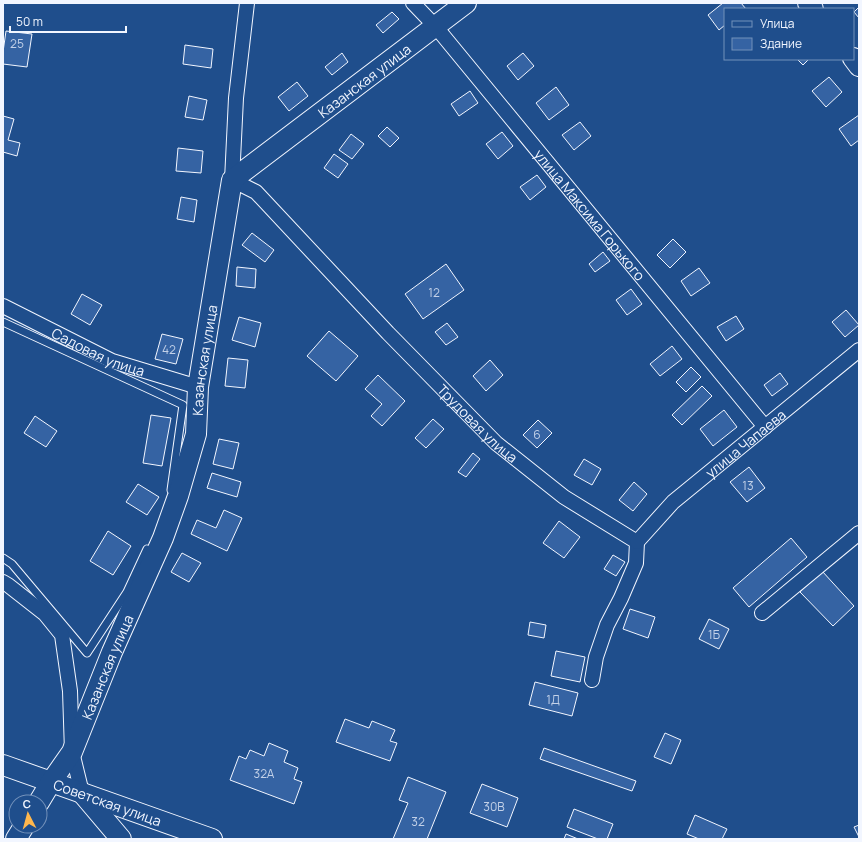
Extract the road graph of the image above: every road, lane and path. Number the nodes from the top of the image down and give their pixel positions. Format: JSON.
{"nodes":[{"id":1,"x":248,"y":3,"type":"edge"},
{"id":2,"x":413,"y":3,"type":"edge"},
{"id":3,"x":466,"y":3,"type":"edge"},
{"id":4,"x":436,"y":27,"type":"junction"},
{"id":5,"x":232,"y":180,"type":"junction"},
{"id":6,"x":3,"y":306,"type":"edge"},
{"id":7,"x":3,"y":322,"type":"edge"},
{"id":8,"x":859,"y":350,"type":"edge"},
{"id":9,"x":198,"y":387,"type":"junction"},
{"id":10,"x":765,"y":427,"type":"junction"},
{"id":11,"x":166,"y":510,"type":"dead end"},
{"id":12,"x":859,"y":533,"type":"edge"},
{"id":13,"x":637,"y":542,"type":"junction"},
{"id":14,"x":150,"y":544,"type":"dead end"},
{"id":15,"x":3,"y":558,"type":"edge"},
{"id":16,"x":3,"y":582,"type":"edge"},
{"id":17,"x":762,"y":613,"type":"dead end"},
{"id":18,"x":592,"y":680,"type":"dead end"},
{"id":19,"x":72,"y":752,"type":"junction"},
{"id":20,"x":3,"y":766,"type":"edge"},
{"id":21,"x":51,"y":782,"type":"junction"},
{"id":22,"x":82,"y":793,"type":"junction"},
{"id":23,"x":44,"y":794,"type":"edge"},
{"id":24,"x":121,"y":839,"type":"edge"},
{"id":25,"x":212,"y":839,"type":"edge"}],
"edges":[{"from":1,"to":5,"type":"street"},
{"from":2,"to":4,"type":"street","name":"улица Максима Горького"},
{"from":3,"to":4,"type":"main road","name":"Казанская улица"},
{"from":4,"to":5,"type":"main road","name":"Казанская улица"},
{"from":4,"to":10,"type":"street","name":"улица Максима Горького"},
{"from":5,"to":9,"type":"main road","name":"Казанская улица"},
{"from":5,"to":13,"type":"street","name":"Трудовая улица"},
{"from":6,"to":9,"type":"street","name":"Садовая улица"},
{"from":7,"to":11,"type":"lane"},
{"from":8,"to":10,"type":"street","name":"улица Чапаева"},
{"from":9,"to":19,"type":"main road","name":"Казанская улица"},
{"from":10,"to":13,"type":"street","name":"улица Чапаева"},
{"from":12,"to":17,"type":"street"},
{"from":13,"to":18,"type":"street"},
{"from":14,"to":15,"type":"lane"},
{"from":16,"to":19,"type":"street"},
{"from":19,"to":21,"type":"main road","name":"Казанская улица"},
{"from":19,"to":22,"type":"street"},
{"from":20,"to":21,"type":"main road","name":"Советская улица"},
{"from":21,"to":22,"type":"main road","name":"Советская улица"},
{"from":21,"to":23,"type":"main road","name":"Казанская улица"},
{"from":22,"to":24,"type":"main road"},
{"from":22,"to":25,"type":"main road","name":"Советская улица"}]}
